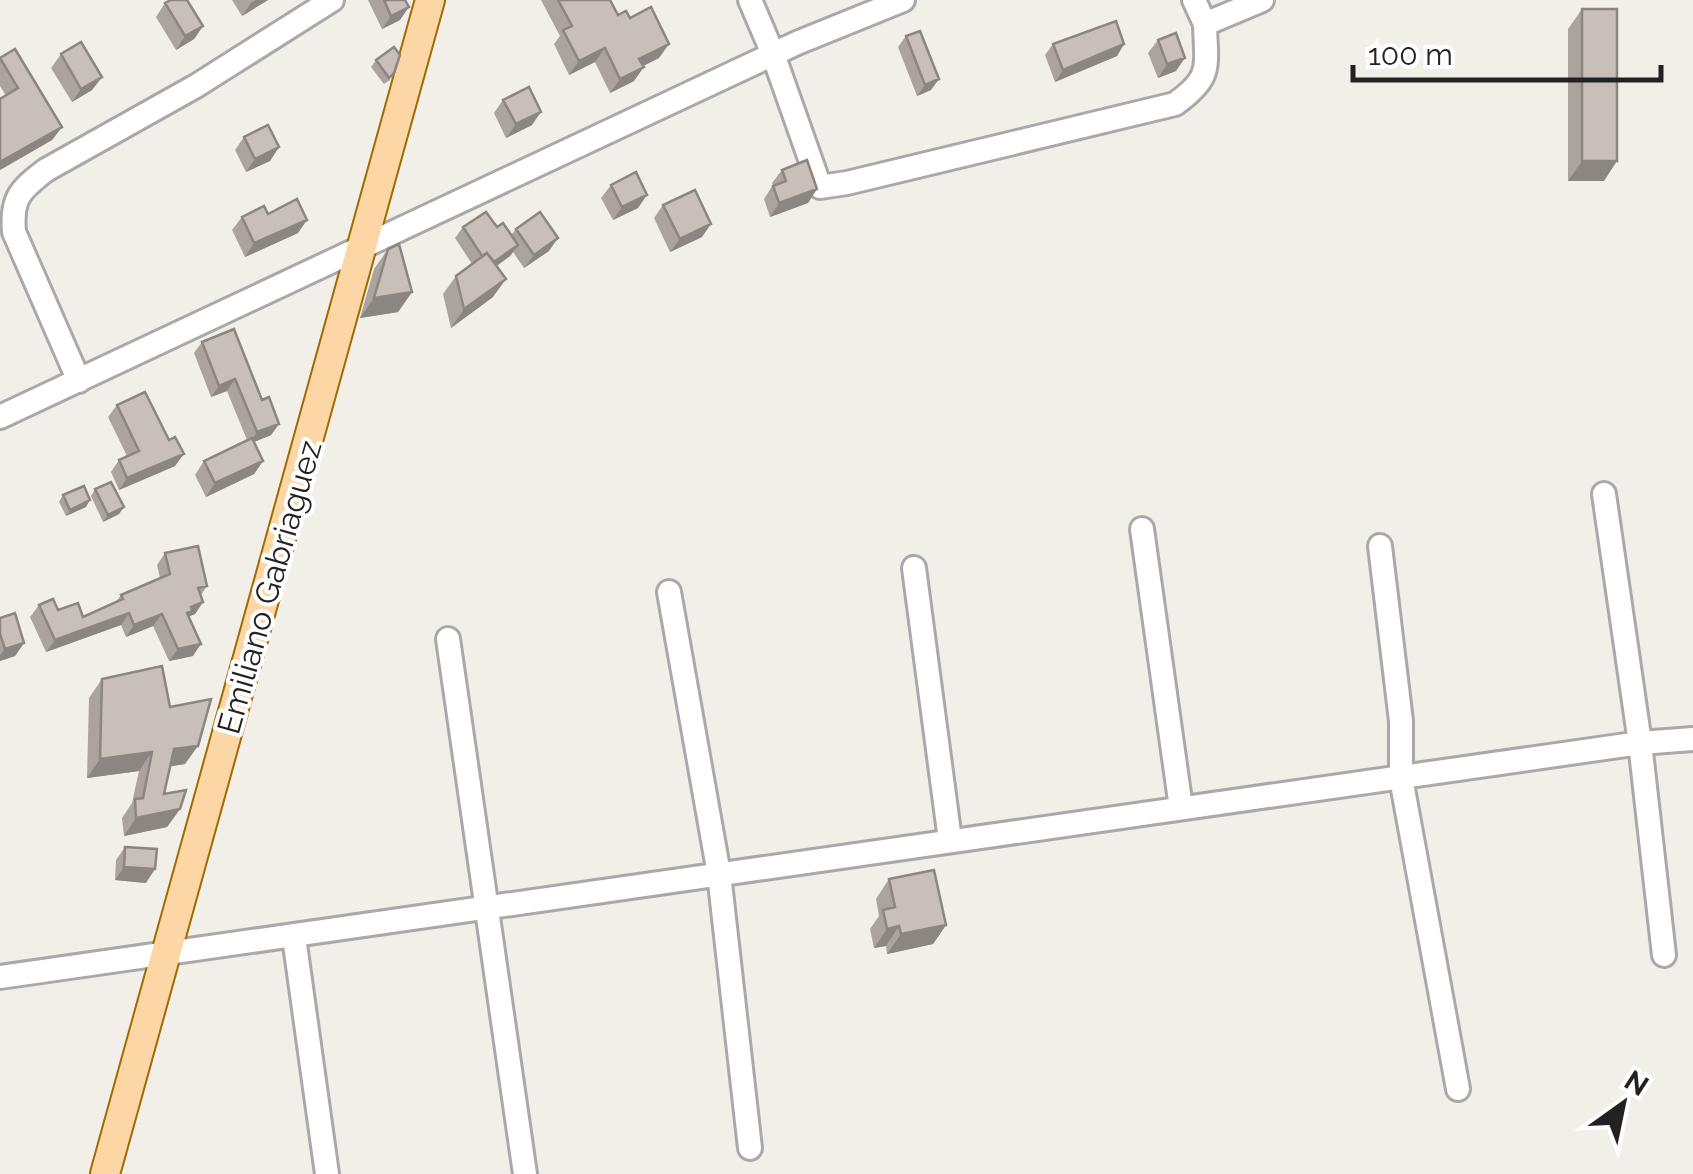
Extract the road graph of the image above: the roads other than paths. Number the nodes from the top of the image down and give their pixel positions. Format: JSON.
{"nodes":[{"id":1,"x":332,"y":0,"type":"edge"},
{"id":2,"x":430,"y":0,"type":"edge"},
{"id":3,"x":750,"y":0,"type":"edge"},
{"id":4,"x":903,"y":0,"type":"edge"},
{"id":5,"x":1194,"y":0,"type":"edge"},
{"id":6,"x":1262,"y":0,"type":"edge"},
{"id":7,"x":1205,"y":24,"type":"junction"},
{"id":8,"x":774,"y":54,"type":"junction"},
{"id":9,"x":364,"y":248,"type":"junction"},
{"id":10,"x":10,"y":251,"type":"edge"},
{"id":11,"x":79,"y":380,"type":"junction"},
{"id":12,"x":0,"y":417,"type":"edge"},
{"id":13,"x":1604,"y":494,"type":"dead end"},
{"id":14,"x":1142,"y":529,"type":"dead end"},
{"id":15,"x":1380,"y":546,"type":"dead end"},
{"id":16,"x":914,"y":568,"type":"dead end"},
{"id":17,"x":669,"y":592,"type":"dead end"},
{"id":18,"x":448,"y":639,"type":"dead end"},
{"id":19,"x":1693,"y":739,"type":"edge"},
{"id":20,"x":1640,"y":743,"type":"junction"},
{"id":21,"x":1401,"y":778,"type":"junction"},
{"id":22,"x":1181,"y":808,"type":"junction"},
{"id":23,"x":950,"y":840,"type":"junction"},
{"id":24,"x":719,"y":874,"type":"junction"},
{"id":25,"x":489,"y":908,"type":"junction"},
{"id":26,"x":294,"y":937,"type":"junction"},
{"id":27,"x":166,"y":956,"type":"junction"},
{"id":28,"x":1664,"y":956,"type":"dead end"},
{"id":29,"x":0,"y":977,"type":"edge"},
{"id":30,"x":1458,"y":1089,"type":"dead end"},
{"id":31,"x":750,"y":1148,"type":"dead end"},
{"id":32,"x":105,"y":1174,"type":"edge"},
{"id":33,"x":327,"y":1174,"type":"edge"},
{"id":34,"x":526,"y":1174,"type":"edge"}],
"edges":[{"from":1,"to":10,"type":"street"},
{"from":2,"to":9,"type":"main road","name":"Emiliano Gabriaguez"},
{"from":3,"to":8,"type":"street"},
{"from":4,"to":8,"type":"street"},
{"from":5,"to":7,"type":"street"},
{"from":6,"to":7,"type":"street"},
{"from":7,"to":8,"type":"street"},
{"from":8,"to":9,"type":"street"},
{"from":9,"to":11,"type":"street"},
{"from":9,"to":27,"type":"main road","name":"Emiliano Gabriaguez"},
{"from":10,"to":11,"type":"street"},
{"from":11,"to":12,"type":"street"},
{"from":13,"to":20,"type":"street"},
{"from":14,"to":22,"type":"street"},
{"from":15,"to":21,"type":"street"},
{"from":16,"to":23,"type":"street"},
{"from":17,"to":24,"type":"street"},
{"from":18,"to":25,"type":"street"},
{"from":19,"to":20,"type":"street"},
{"from":20,"to":21,"type":"street"},
{"from":20,"to":28,"type":"street"},
{"from":21,"to":22,"type":"street"},
{"from":21,"to":30,"type":"street"},
{"from":22,"to":23,"type":"street"},
{"from":23,"to":24,"type":"street"},
{"from":24,"to":25,"type":"street"},
{"from":24,"to":31,"type":"street"},
{"from":25,"to":26,"type":"street"},
{"from":25,"to":34,"type":"street"},
{"from":26,"to":27,"type":"street"},
{"from":26,"to":33,"type":"street"},
{"from":27,"to":29,"type":"street"},
{"from":27,"to":32,"type":"main road","name":"Emiliano Gabriaguez"}]}
